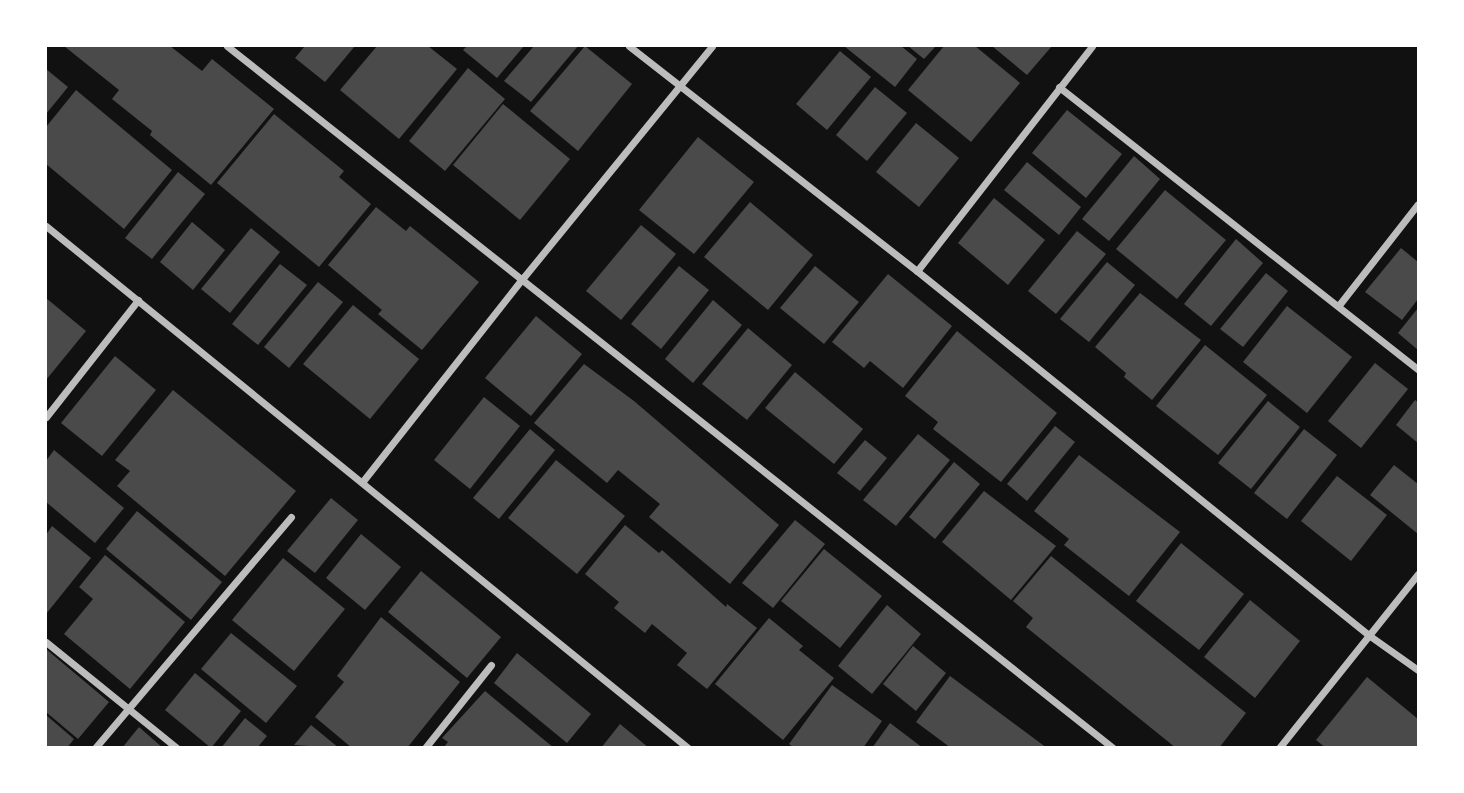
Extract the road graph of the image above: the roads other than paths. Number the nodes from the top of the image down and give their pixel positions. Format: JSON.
{"nodes":[{"id":1,"x":227,"y":46,"type":"edge"},
{"id":2,"x":629,"y":46,"type":"edge"},
{"id":3,"x":712,"y":46,"type":"edge"},
{"id":4,"x":1092,"y":46,"type":"edge"},
{"id":5,"x":678,"y":86,"type":"junction"},
{"id":6,"x":1059,"y":87,"type":"junction"},
{"id":7,"x":1419,"y":204,"type":"edge"},
{"id":8,"x":46,"y":226,"type":"edge"},
{"id":9,"x":916,"y":271,"type":"junction"},
{"id":10,"x":523,"y":278,"type":"junction"},
{"id":11,"x":138,"y":300,"type":"junction"},
{"id":12,"x":1339,"y":305,"type":"junction"},
{"id":13,"x":1419,"y":370,"type":"edge"},
{"id":14,"x":46,"y":417,"type":"edge"},
{"id":15,"x":363,"y":481,"type":"junction"},
{"id":16,"x":291,"y":517,"type":"dead end"},
{"id":17,"x":1419,"y":574,"type":"edge"},
{"id":18,"x":1370,"y":636,"type":"junction"},
{"id":19,"x":46,"y":642,"type":"edge"},
{"id":20,"x":491,"y":665,"type":"dead end"},
{"id":21,"x":1419,"y":670,"type":"edge"},
{"id":22,"x":128,"y":709,"type":"junction"},
{"id":23,"x":95,"y":747,"type":"edge"},
{"id":24,"x":177,"y":747,"type":"edge"},
{"id":25,"x":425,"y":747,"type":"edge"},
{"id":26,"x":688,"y":747,"type":"edge"},
{"id":27,"x":1113,"y":747,"type":"edge"},
{"id":28,"x":1279,"y":747,"type":"edge"}],
"edges":[{"from":1,"to":10,"type":"street"},
{"from":2,"to":5,"type":"street"},
{"from":3,"to":5,"type":"street"},
{"from":4,"to":6,"type":"street"},
{"from":5,"to":9,"type":"street"},
{"from":5,"to":10,"type":"street"},
{"from":6,"to":9,"type":"street"},
{"from":6,"to":12,"type":"street"},
{"from":7,"to":12,"type":"street"},
{"from":8,"to":11,"type":"street"},
{"from":9,"to":18,"type":"street"},
{"from":10,"to":15,"type":"street"},
{"from":10,"to":27,"type":"street"},
{"from":11,"to":14,"type":"street"},
{"from":11,"to":15,"type":"street"},
{"from":12,"to":13,"type":"street"},
{"from":15,"to":26,"type":"street"},
{"from":16,"to":22,"type":"street"},
{"from":17,"to":18,"type":"street"},
{"from":18,"to":21,"type":"street"},
{"from":18,"to":28,"type":"street"},
{"from":19,"to":22,"type":"street"},
{"from":20,"to":25,"type":"street"},
{"from":22,"to":23,"type":"street"},
{"from":22,"to":24,"type":"street"}]}
